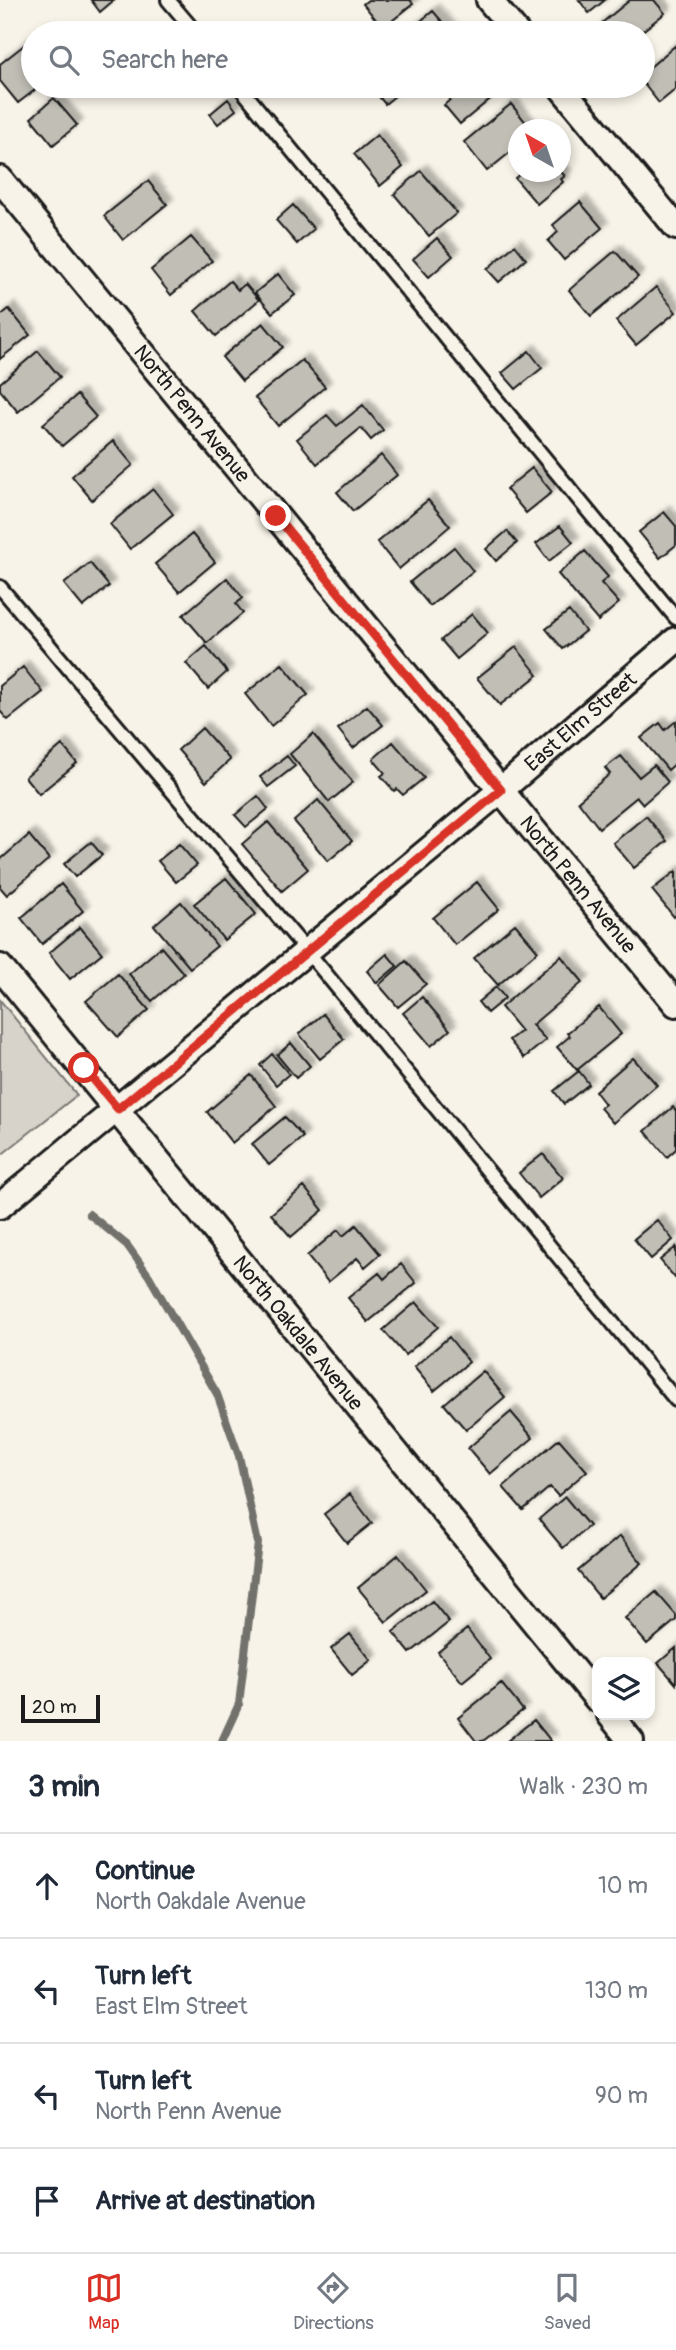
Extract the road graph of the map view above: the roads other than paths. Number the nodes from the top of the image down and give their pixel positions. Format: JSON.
{"nodes":[{"id":1,"x":168,"y":0,"type":"edge"},
{"id":2,"x":489,"y":0,"type":"edge"},
{"id":3,"x":186,"y":21,"type":"edge"},
{"id":4,"x":507,"y":21,"type":"edge"},
{"id":5,"x":249,"y":98,"type":"edge"},
{"id":6,"x":570,"y":98,"type":"edge"},
{"id":7,"x":0,"y":179,"type":"edge"},
{"id":8,"x":676,"y":228,"type":"edge"},
{"id":9,"x":0,"y":587,"type":"edge"},
{"id":10,"x":676,"y":618,"type":"edge"},
{"id":11,"x":676,"y":640,"type":"edge"},
{"id":12,"x":501,"y":790,"type":"junction"},
{"id":13,"x":307,"y":951,"type":"junction"},
{"id":14,"x":0,"y":967,"type":"edge"},
{"id":15,"x":676,"y":1004,"type":"edge"},
{"id":16,"x":118,"y":1109,"type":"junction"},
{"id":17,"x":0,"y":1206,"type":"edge"},
{"id":18,"x":676,"y":1400,"type":"edge"},
{"id":19,"x":592,"y":1693,"type":"edge"},
{"id":20,"x":614,"y":1720,"type":"edge"},
{"id":21,"x":631,"y":1741,"type":"edge"}],
"edges":[{"from":1,"to":3,"type":"lane"},
{"from":2,"to":4,"type":"street"},
{"from":5,"to":10,"type":"lane"},
{"from":6,"to":8,"type":"street"},
{"from":7,"to":12,"type":"street","name":"North Penn Avenue"},
{"from":9,"to":13,"type":"lane"},
{"from":11,"to":12,"type":"street","name":"East Elm Street"},
{"from":12,"to":13,"type":"street","name":"East Elm Street"},
{"from":12,"to":15,"type":"street","name":"North Penn Avenue"},
{"from":13,"to":16,"type":"street","name":"East Elm Street"},
{"from":13,"to":18,"type":"lane"},
{"from":14,"to":16,"type":"street","name":"North Oakdale Avenue"},
{"from":16,"to":17,"type":"street","name":"East Elm Street"},
{"from":16,"to":19,"type":"street","name":"North Oakdale Avenue"},
{"from":20,"to":21,"type":"street"}]}
